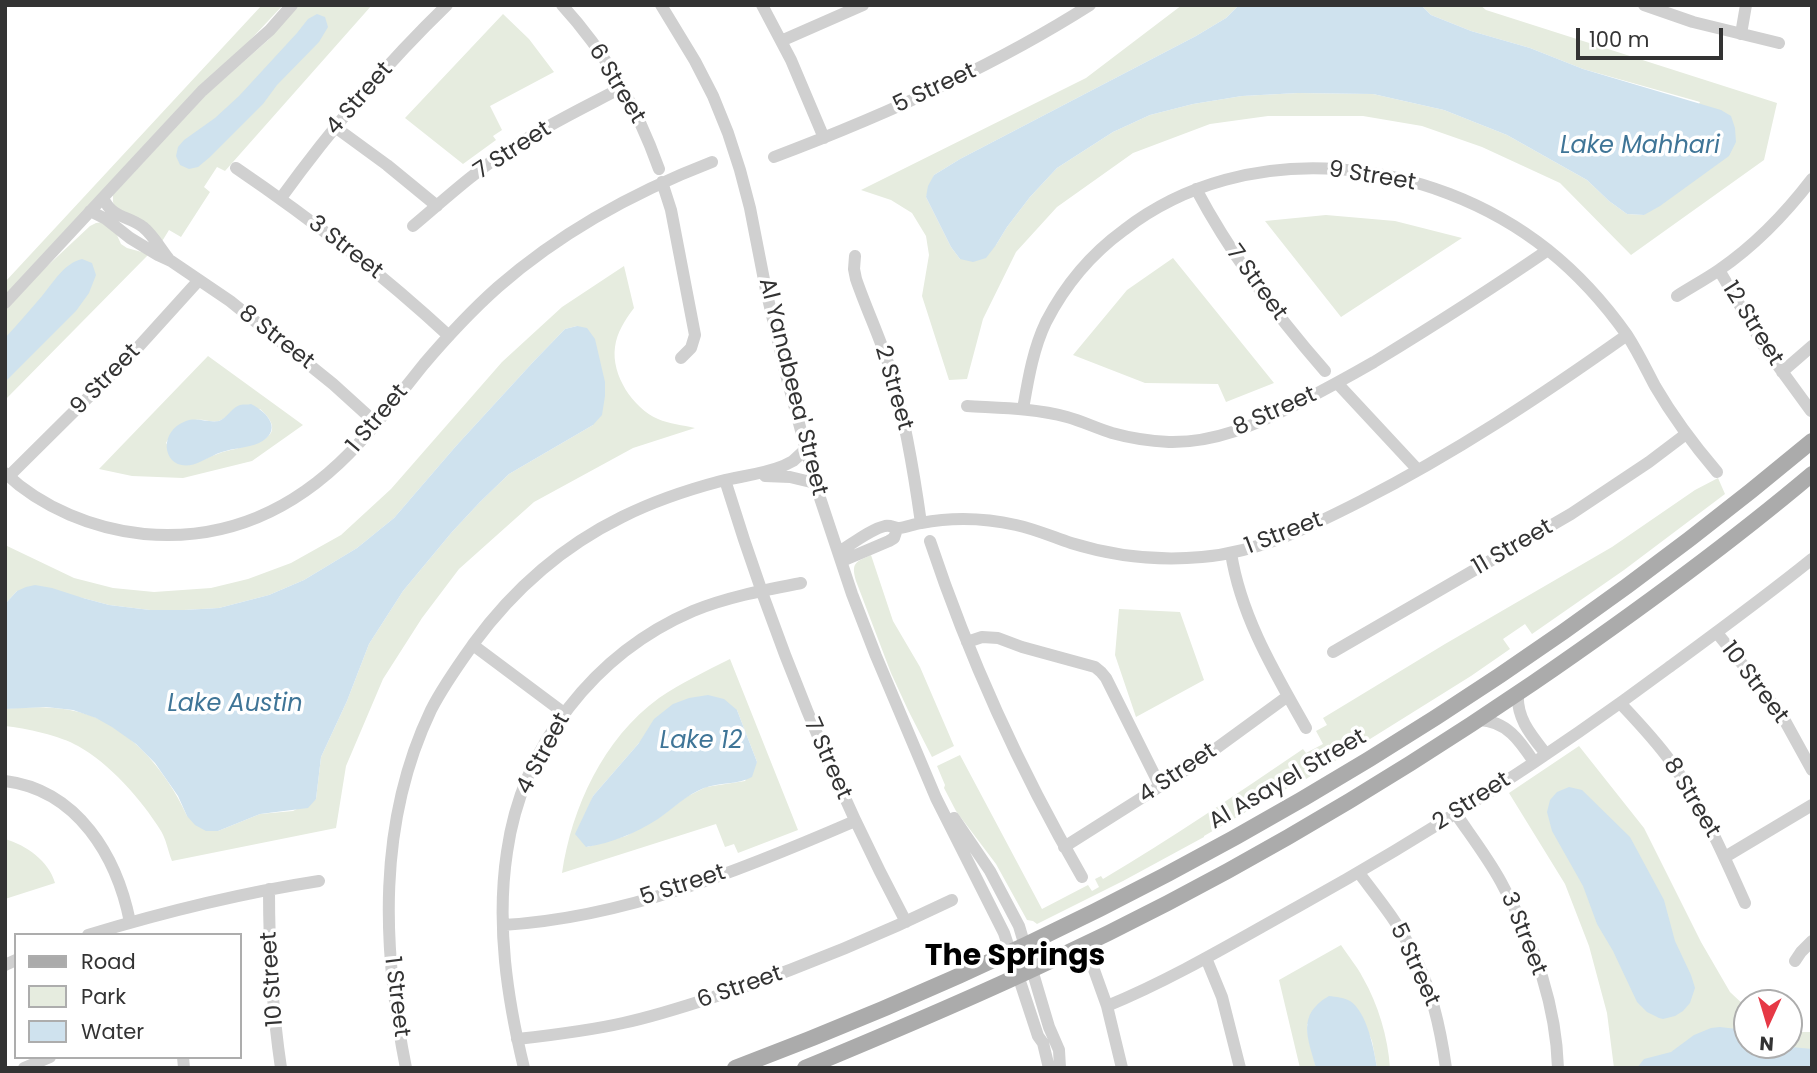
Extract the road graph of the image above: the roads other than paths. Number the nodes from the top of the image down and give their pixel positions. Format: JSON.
{"nodes":[{"id":1,"x":292,"y":5,"type":"edge"},
{"id":2,"x":447,"y":5,"type":"edge"},
{"id":3,"x":562,"y":5,"type":"edge"},
{"id":4,"x":661,"y":5,"type":"edge"},
{"id":5,"x":762,"y":5,"type":"edge"},
{"id":6,"x":863,"y":5,"type":"edge"},
{"id":7,"x":1090,"y":5,"type":"edge"},
{"id":8,"x":1644,"y":5,"type":"edge"},
{"id":9,"x":1746,"y":5,"type":"edge"},
{"id":10,"x":1741,"y":34,"type":"junction"},
{"id":11,"x":781,"y":41,"type":"junction"},
{"id":12,"x":1779,"y":43,"type":"dead end"},
{"id":13,"x":621,"y":88,"type":"junction"},
{"id":14,"x":335,"y":127,"type":"junction"},
{"id":15,"x":824,"y":138,"type":"junction"},
{"id":16,"x":774,"y":157,"type":"dead end"},
{"id":17,"x":712,"y":163,"type":"dead end"},
{"id":18,"x":236,"y":168,"type":"dead end"},
{"id":19,"x":661,"y":176,"type":"junction"},
{"id":20,"x":1812,"y":179,"type":"edge"},
{"id":21,"x":1196,"y":189,"type":"junction"},
{"id":22,"x":103,"y":198,"type":"junction"},
{"id":23,"x":281,"y":198,"type":"junction"},
{"id":24,"x":437,"y":205,"type":"junction"},
{"id":25,"x":90,"y":211,"type":"junction"},
{"id":26,"x":132,"y":221,"type":"junction"},
{"id":27,"x":413,"y":226,"type":"dead end"},
{"id":28,"x":123,"y":232,"type":"junction"},
{"id":29,"x":148,"y":242,"type":"junction"},
{"id":30,"x":1548,"y":250,"type":"junction"},
{"id":31,"x":855,"y":256,"type":"dead end"},
{"id":32,"x":1719,"y":270,"type":"junction"},
{"id":33,"x":199,"y":280,"type":"junction"},
{"id":34,"x":1677,"y":296,"type":"dead end"},
{"id":35,"x":5,"y":303,"type":"edge"},
{"id":36,"x":1626,"y":335,"type":"junction"},
{"id":37,"x":449,"y":336,"type":"junction"},
{"id":38,"x":1812,"y":346,"type":"edge"},
{"id":39,"x":681,"y":358,"type":"dead end"},
{"id":40,"x":1325,"y":371,"type":"dead end"},
{"id":41,"x":1782,"y":372,"type":"junction"},
{"id":42,"x":1338,"y":384,"type":"junction"},
{"id":43,"x":967,"y":406,"type":"dead end"},
{"id":44,"x":1023,"y":409,"type":"junction"},
{"id":45,"x":1811,"y":411,"type":"edge"},
{"id":46,"x":376,"y":424,"type":"junction"},
{"id":47,"x":1686,"y":434,"type":"junction"},
{"id":48,"x":1812,"y":441,"type":"edge"},
{"id":49,"x":806,"y":449,"type":"junction"},
{"id":50,"x":1418,"y":470,"type":"junction"},
{"id":51,"x":1717,"y":472,"type":"dead end"},
{"id":52,"x":1812,"y":474,"type":"edge"},
{"id":53,"x":7,"y":475,"type":"edge"},
{"id":54,"x":747,"y":475,"type":"junction"},
{"id":55,"x":725,"y":480,"type":"junction"},
{"id":56,"x":815,"y":483,"type":"junction"},
{"id":57,"x":921,"y":523,"type":"junction"},
{"id":58,"x":930,"y":541,"type":"dead end"},
{"id":59,"x":1231,"y":553,"type":"junction"},
{"id":60,"x":840,"y":556,"type":"junction"},
{"id":61,"x":1812,"y":559,"type":"edge"},
{"id":62,"x":801,"y":583,"type":"dead end"},
{"id":63,"x":760,"y":591,"type":"junction"},
{"id":64,"x":1717,"y":633,"type":"junction"},
{"id":65,"x":967,"y":642,"type":"junction"},
{"id":66,"x":473,"y":645,"type":"junction"},
{"id":67,"x":1334,"y":652,"type":"dead end"},
{"id":68,"x":1518,"y":693,"type":"junction"},
{"id":69,"x":1288,"y":696,"type":"junction"},
{"id":70,"x":1620,"y":704,"type":"junction"},
{"id":71,"x":564,"y":713,"type":"junction"},
{"id":72,"x":1479,"y":720,"type":"junction"},
{"id":73,"x":1522,"y":721,"type":"junction"},
{"id":74,"x":1306,"y":728,"type":"dead end"},
{"id":75,"x":1508,"y":730,"type":"junction"},
{"id":76,"x":1546,"y":754,"type":"junction"},
{"id":77,"x":1532,"y":764,"type":"junction"},
{"id":78,"x":925,"y":770,"type":"junction"},
{"id":79,"x":1812,"y":770,"type":"edge"},
{"id":80,"x":5,"y":781,"type":"edge"},
{"id":81,"x":1160,"y":786,"type":"junction"},
{"id":82,"x":1812,"y":805,"type":"edge"},
{"id":83,"x":1456,"y":814,"type":"junction"},
{"id":84,"x":855,"y":821,"type":"junction"},
{"id":85,"x":1064,"y":847,"type":"junction"},
{"id":86,"x":1725,"y":857,"type":"junction"},
{"id":87,"x":1359,"y":873,"type":"junction"},
{"id":88,"x":1082,"y":877,"type":"dead end"},
{"id":89,"x":319,"y":881,"type":"dead end"},
{"id":90,"x":270,"y":889,"type":"junction"},
{"id":91,"x":952,"y":900,"type":"dead end"},
{"id":92,"x":1745,"y":903,"type":"dead end"},
{"id":93,"x":130,"y":922,"type":"junction"},
{"id":94,"x":906,"y":922,"type":"junction"},
{"id":95,"x":503,"y":925,"type":"junction"},
{"id":96,"x":94,"y":933,"type":"edge"},
{"id":97,"x":1812,"y":942,"type":"edge"},
{"id":98,"x":1026,"y":946,"type":"junction"},
{"id":99,"x":1010,"y":953,"type":"junction"},
{"id":100,"x":1206,"y":958,"type":"junction"},
{"id":101,"x":1796,"y":961,"type":"dead end"},
{"id":102,"x":1093,"y":967,"type":"dead end"},
{"id":103,"x":1033,"y":969,"type":"junction"},
{"id":104,"x":1018,"y":976,"type":"junction"},
{"id":105,"x":1107,"y":1006,"type":"junction"},
{"id":106,"x":1052,"y":1033,"type":"junction"},
{"id":107,"x":1038,"y":1036,"type":"junction"},
{"id":108,"x":517,"y":1039,"type":"junction"},
{"id":109,"x":45,"y":1059,"type":"edge"},
{"id":110,"x":24,"y":1068,"type":"edge"},
{"id":111,"x":281,"y":1068,"type":"edge"},
{"id":112,"x":406,"y":1068,"type":"edge"},
{"id":113,"x":524,"y":1068,"type":"edge"},
{"id":114,"x":735,"y":1068,"type":"edge"},
{"id":115,"x":805,"y":1068,"type":"edge"},
{"id":116,"x":1044,"y":1068,"type":"edge"},
{"id":117,"x":1049,"y":1068,"type":"edge"},
{"id":118,"x":1060,"y":1068,"type":"edge"},
{"id":119,"x":1122,"y":1068,"type":"edge"},
{"id":120,"x":1240,"y":1068,"type":"edge"},
{"id":121,"x":1446,"y":1068,"type":"edge"},
{"id":122,"x":1558,"y":1068,"type":"edge"}],
"edges":[{"from":1,"to":22,"type":"street"},
{"from":2,"to":14,"type":"street","name":"4 Street"},
{"from":3,"to":13,"type":"street","name":"6 Street"},
{"from":4,"to":49,"type":"street","name":"Al Yanabeea' Street"},
{"from":5,"to":11,"type":"street"},
{"from":6,"to":11,"type":"street"},
{"from":7,"to":15,"type":"street","name":"5 Street"},
{"from":8,"to":10,"type":"street"},
{"from":9,"to":10,"type":"street"},
{"from":10,"to":12,"type":"street"},
{"from":11,"to":15,"type":"street"},
{"from":13,"to":19,"type":"street","name":"6 Street"},
{"from":13,"to":24,"type":"street","name":"7 Street"},
{"from":14,"to":23,"type":"street","name":"4 Street"},
{"from":14,"to":24,"type":"street"},
{"from":15,"to":16,"type":"street","name":"5 Street"},
{"from":17,"to":19,"type":"street","name":"1 Street"},
{"from":18,"to":23,"type":"street","name":"3 Street"},
{"from":19,"to":37,"type":"street","name":"1 Street"},
{"from":19,"to":39,"type":"street"},
{"from":20,"to":32,"type":"street"},
{"from":21,"to":30,"type":"street","name":"9 Street"},
{"from":21,"to":40,"type":"street","name":"7 Street"},
{"from":21,"to":44,"type":"street","name":"9 Street"},
{"from":22,"to":25,"type":"street"},
{"from":22,"to":26,"type":"street","name":"8 Street"},
{"from":23,"to":37,"type":"street","name":"3 Street"},
{"from":24,"to":27,"type":"street","name":"7 Street"},
{"from":25,"to":28,"type":"street"},
{"from":25,"to":35,"type":"street"},
{"from":26,"to":28,"type":"street"},
{"from":26,"to":29,"type":"street","name":"8 Street"},
{"from":28,"to":29,"type":"street"},
{"from":29,"to":33,"type":"street","name":"8 Street"},
{"from":30,"to":36,"type":"street","name":"9 Street"},
{"from":30,"to":42,"type":"street","name":"8 Street"},
{"from":31,"to":57,"type":"street","name":"2 Street"},
{"from":32,"to":34,"type":"street"},
{"from":32,"to":41,"type":"street","name":"12 Street"},
{"from":33,"to":46,"type":"street","name":"8 Street"},
{"from":33,"to":53,"type":"street","name":"9 Street"},
{"from":36,"to":47,"type":"street","name":"9 Street"},
{"from":36,"to":50,"type":"street","name":"1 Street"},
{"from":37,"to":46,"type":"street","name":"1 Street"},
{"from":38,"to":41,"type":"street"},
{"from":41,"to":45,"type":"street","name":"12 Street"},
{"from":42,"to":44,"type":"street","name":"8 Street"},
{"from":42,"to":50,"type":"street"},
{"from":43,"to":44,"type":"street","name":"8 Street"},
{"from":46,"to":53,"type":"street","name":"1 Street"},
{"from":47,"to":51,"type":"street","name":"9 Street"},
{"from":47,"to":67,"type":"street","name":"11 Street"},
{"from":48,"to":98,"type":"main road","name":"Al Asayel Street"},
{"from":49,"to":54,"type":"street","name":"1 Street"},
{"from":49,"to":56,"type":"street","name":"Al Yanabeea' Street"},
{"from":50,"to":59,"type":"street","name":"1 Street"},
{"from":52,"to":68,"type":"main road","name":"Al Asayel Street"},
{"from":54,"to":55,"type":"street","name":"1 Street"},
{"from":54,"to":56,"type":"street","name":"1 Street"},
{"from":55,"to":63,"type":"street"},
{"from":55,"to":66,"type":"street","name":"1 Street"},
{"from":56,"to":60,"type":"street","name":"Al Yanabeea' Street"},
{"from":57,"to":59,"type":"street","name":"1 Street"},
{"from":57,"to":60,"type":"street","name":"1 Street"},
{"from":58,"to":65,"type":"street"},
{"from":59,"to":69,"type":"street"},
{"from":60,"to":78,"type":"street","name":"Al Yanabeea' Street"},
{"from":61,"to":64,"type":"street","name":"2 Street"},
{"from":62,"to":63,"type":"street","name":"4 Street"},
{"from":63,"to":71,"type":"street","name":"4 Street"},
{"from":63,"to":84,"type":"street","name":"7 Street"},
{"from":64,"to":70,"type":"street","name":"2 Street"},
{"from":64,"to":79,"type":"street","name":"10 Street"},
{"from":65,"to":81,"type":"street"},
{"from":65,"to":85,"type":"street"},
{"from":66,"to":71,"type":"street"},
{"from":66,"to":112,"type":"street","name":"1 Street"},
{"from":68,"to":72,"type":"main road","name":"Al Asayel Street"},
{"from":68,"to":73,"type":"street"},
{"from":69,"to":74,"type":"street"},
{"from":69,"to":81,"type":"street","name":"4 Street"},
{"from":70,"to":76,"type":"street","name":"2 Street"},
{"from":70,"to":86,"type":"street","name":"8 Street"},
{"from":71,"to":95,"type":"street","name":"4 Street"},
{"from":72,"to":75,"type":"street"},
{"from":72,"to":103,"type":"main road","name":"Al Asayel Street"},
{"from":73,"to":75,"type":"street"},
{"from":73,"to":76,"type":"street"},
{"from":75,"to":77,"type":"street"},
{"from":76,"to":77,"type":"street","name":"2 Street"},
{"from":77,"to":83,"type":"street","name":"2 Street"},
{"from":78,"to":98,"type":"street","name":"Al Yanabeea' Street"},
{"from":78,"to":99,"type":"street","name":"Al Yanabeea' Street"},
{"from":80,"to":93,"type":"street"},
{"from":81,"to":85,"type":"street","name":"4 Street"},
{"from":82,"to":86,"type":"street"},
{"from":83,"to":87,"type":"street","name":"2 Street"},
{"from":83,"to":122,"type":"street","name":"3 Street"},
{"from":84,"to":94,"type":"street","name":"7 Street"},
{"from":84,"to":95,"type":"street","name":"5 Street"},
{"from":85,"to":88,"type":"street"},
{"from":86,"to":92,"type":"street","name":"8 Street"},
{"from":87,"to":100,"type":"street","name":"2 Street"},
{"from":87,"to":121,"type":"street","name":"5 Street"},
{"from":89,"to":90,"type":"street"},
{"from":90,"to":93,"type":"street"},
{"from":90,"to":111,"type":"street","name":"10 Street"},
{"from":91,"to":94,"type":"street","name":"6 Street"},
{"from":93,"to":96,"type":"street"},
{"from":94,"to":108,"type":"street","name":"6 Street"},
{"from":95,"to":108,"type":"street","name":"4 Street"},
{"from":97,"to":101,"type":"street"},
{"from":98,"to":99,"type":"main road","name":"Al Asayel Street"},
{"from":98,"to":103,"type":"street","name":"Al Yanabeea' Street"},
{"from":99,"to":104,"type":"street","name":"Al Yanabeea' Street"},
{"from":99,"to":114,"type":"main road","name":"Al Asayel Street"},
{"from":100,"to":105,"type":"street","name":"2 Street"},
{"from":100,"to":120,"type":"street"},
{"from":102,"to":105,"type":"street"},
{"from":103,"to":104,"type":"main road","name":"Al Asayel Street"},
{"from":103,"to":106,"type":"street","name":"Al Yanabeea' Street"},
{"from":104,"to":107,"type":"street","name":"Al Yanabeea' Street"},
{"from":104,"to":115,"type":"main road","name":"Al Asayel Street"},
{"from":105,"to":119,"type":"street"},
{"from":106,"to":107,"type":"street"},
{"from":106,"to":118,"type":"street","name":"Al Yanabeea' Street"},
{"from":107,"to":116,"type":"street","name":"Al Yanabeea' Street"},
{"from":107,"to":117,"type":"street","name":"Al Yanabeea' Street"},
{"from":108,"to":113,"type":"street","name":"4 Street"},
{"from":109,"to":110,"type":"street"}]}
